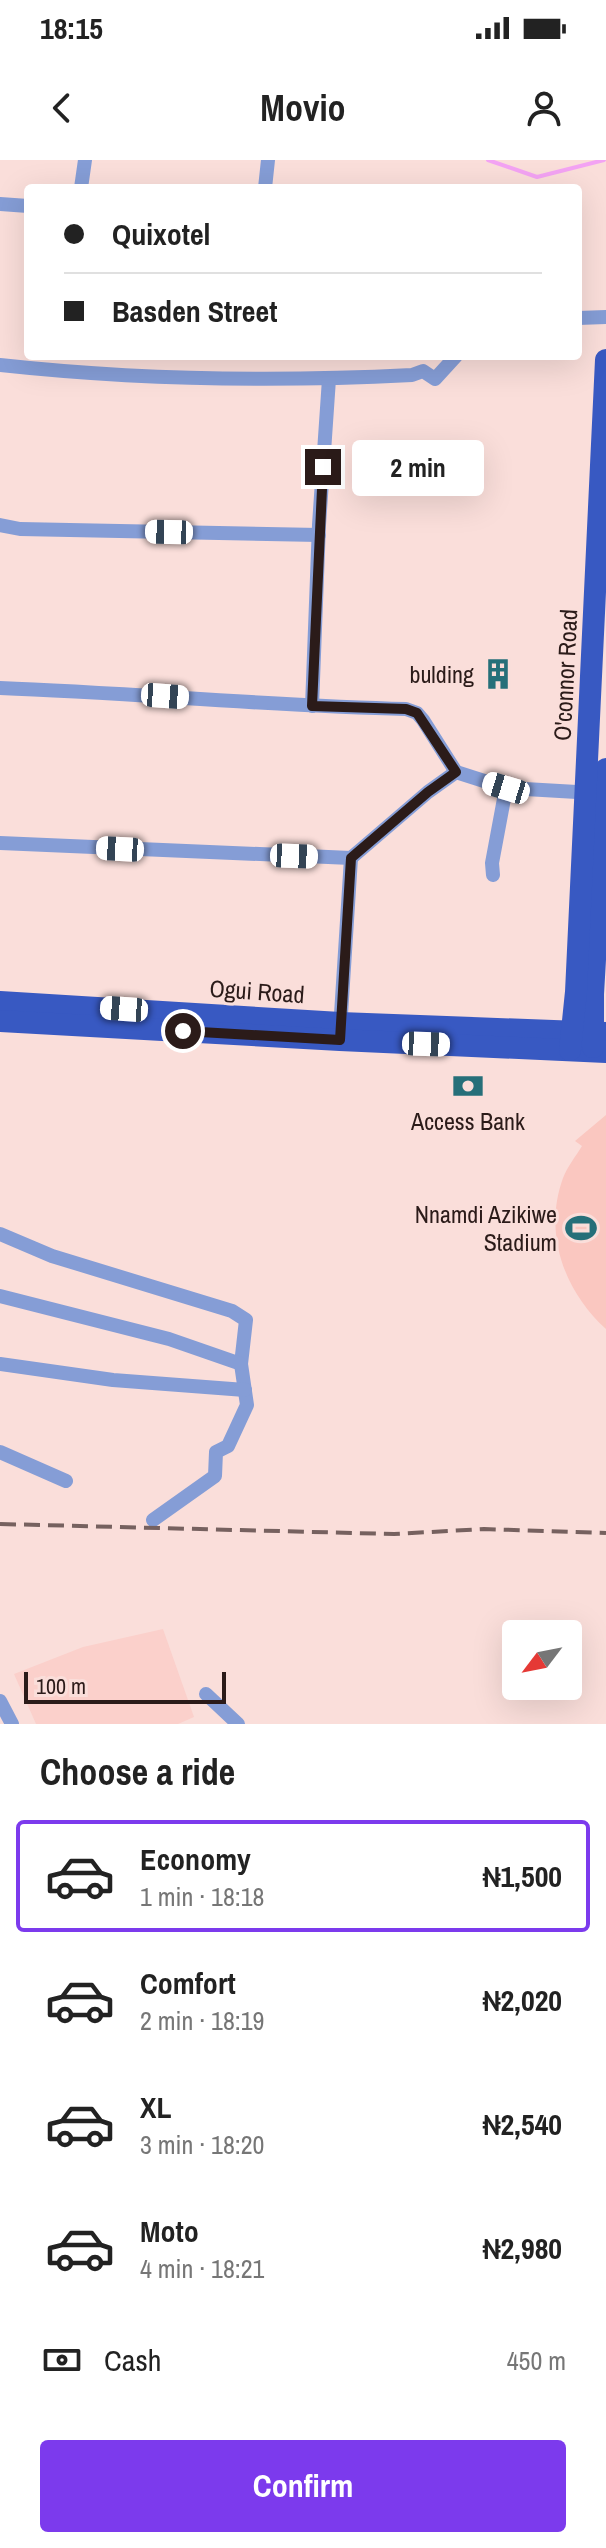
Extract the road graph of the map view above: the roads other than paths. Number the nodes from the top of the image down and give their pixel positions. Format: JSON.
{"nodes":[{"id":1,"x":85,"y":160,"type":"edge"},
{"id":2,"x":268,"y":160,"type":"edge"},
{"id":3,"x":82,"y":184,"type":"edge"},
{"id":4,"x":265,"y":184,"type":"edge"},
{"id":5,"x":0,"y":204,"type":"edge"},
{"id":6,"x":24,"y":206,"type":"edge"},
{"id":7,"x":606,"y":317,"type":"edge"},
{"id":8,"x":582,"y":318,"type":"edge"},
{"id":9,"x":452,"y":360,"type":"edge"},
{"id":10,"x":606,"y":360,"type":"edge"},
{"id":11,"x":0,"y":365,"type":"edge"},
{"id":12,"x":329,"y":379,"type":"junction"},
{"id":13,"x":0,"y":525,"type":"edge"},
{"id":14,"x":319,"y":535,"type":"junction"},
{"id":15,"x":601,"y":552,"type":"edge"},
{"id":16,"x":0,"y":688,"type":"edge"},
{"id":17,"x":312,"y":706,"type":"junction"},
{"id":18,"x":606,"y":769,"type":"edge"},
{"id":19,"x":456,"y":772,"type":"junction"},
{"id":20,"x":506,"y":788,"type":"junction"},
{"id":21,"x":598,"y":794,"type":"edge"},
{"id":22,"x":0,"y":843,"type":"edge"},
{"id":23,"x":351,"y":858,"type":"junction"},
{"id":24,"x":493,"y":875,"type":"dead end"},
{"id":25,"x":585,"y":993,"type":"junction"},
{"id":26,"x":0,"y":1002,"type":"edge"},
{"id":27,"x":0,"y":1021,"type":"edge"},
{"id":28,"x":340,"y":1031,"type":"junction"},
{"id":29,"x":540,"y":1032,"type":"junction"},
{"id":30,"x":592,"y":1038,"type":"edge"},
{"id":31,"x":0,"y":1234,"type":"edge"},
{"id":32,"x":0,"y":1296,"type":"edge"},
{"id":33,"x":0,"y":1364,"type":"edge"},
{"id":34,"x":241,"y":1364,"type":"junction"},
{"id":35,"x":245,"y":1390,"type":"junction"},
{"id":36,"x":0,"y":1452,"type":"edge"},
{"id":37,"x":66,"y":1481,"type":"dead end"},
{"id":38,"x":153,"y":1520,"type":"dead end"},
{"id":39,"x":206,"y":1694,"type":"dead end"},
{"id":40,"x":0,"y":1701,"type":"edge"},
{"id":41,"x":12,"y":1724,"type":"edge"},
{"id":42,"x":238,"y":1724,"type":"edge"}],
"edges":[{"from":1,"to":3,"type":"street"},
{"from":2,"to":4,"type":"street"},
{"from":5,"to":6,"type":"street"},
{"from":7,"to":8,"type":"street"},
{"from":9,"to":12,"type":"street"},
{"from":10,"to":15,"type":"main road","name":"O'connor Road"},
{"from":11,"to":12,"type":"street"},
{"from":12,"to":14,"type":"street"},
{"from":13,"to":14,"type":"street"},
{"from":14,"to":17,"type":"street"},
{"from":15,"to":21,"type":"main road","name":"O'connor Road"},
{"from":16,"to":17,"type":"street"},
{"from":17,"to":19,"type":"street"},
{"from":18,"to":21,"type":"main road","name":"O'connor Road"},
{"from":19,"to":20,"type":"street"},
{"from":19,"to":23,"type":"street"},
{"from":20,"to":21,"type":"street"},
{"from":20,"to":24,"type":"street"},
{"from":21,"to":25,"type":"main road","name":"O'connor Road"},
{"from":22,"to":23,"type":"street"},
{"from":23,"to":28,"type":"street"},
{"from":25,"to":29,"type":"main road"},
{"from":25,"to":30,"type":"main road","name":"O'connor Road"},
{"from":26,"to":28,"type":"main road","name":"Ogui Road"},
{"from":27,"to":28,"type":"main road","name":"Ogui Road"},
{"from":28,"to":29,"type":"main road","name":"Ogui Road"},
{"from":28,"to":30,"type":"main road","name":"Ogui Road"},
{"from":29,"to":30,"type":"main road","name":"Ogui Road"},
{"from":31,"to":34,"type":"street"},
{"from":32,"to":34,"type":"street"},
{"from":33,"to":35,"type":"street"},
{"from":34,"to":35,"type":"street"},
{"from":35,"to":38,"type":"street"},
{"from":36,"to":37,"type":"street"},
{"from":39,"to":42,"type":"street"},
{"from":40,"to":41,"type":"street"}]}
